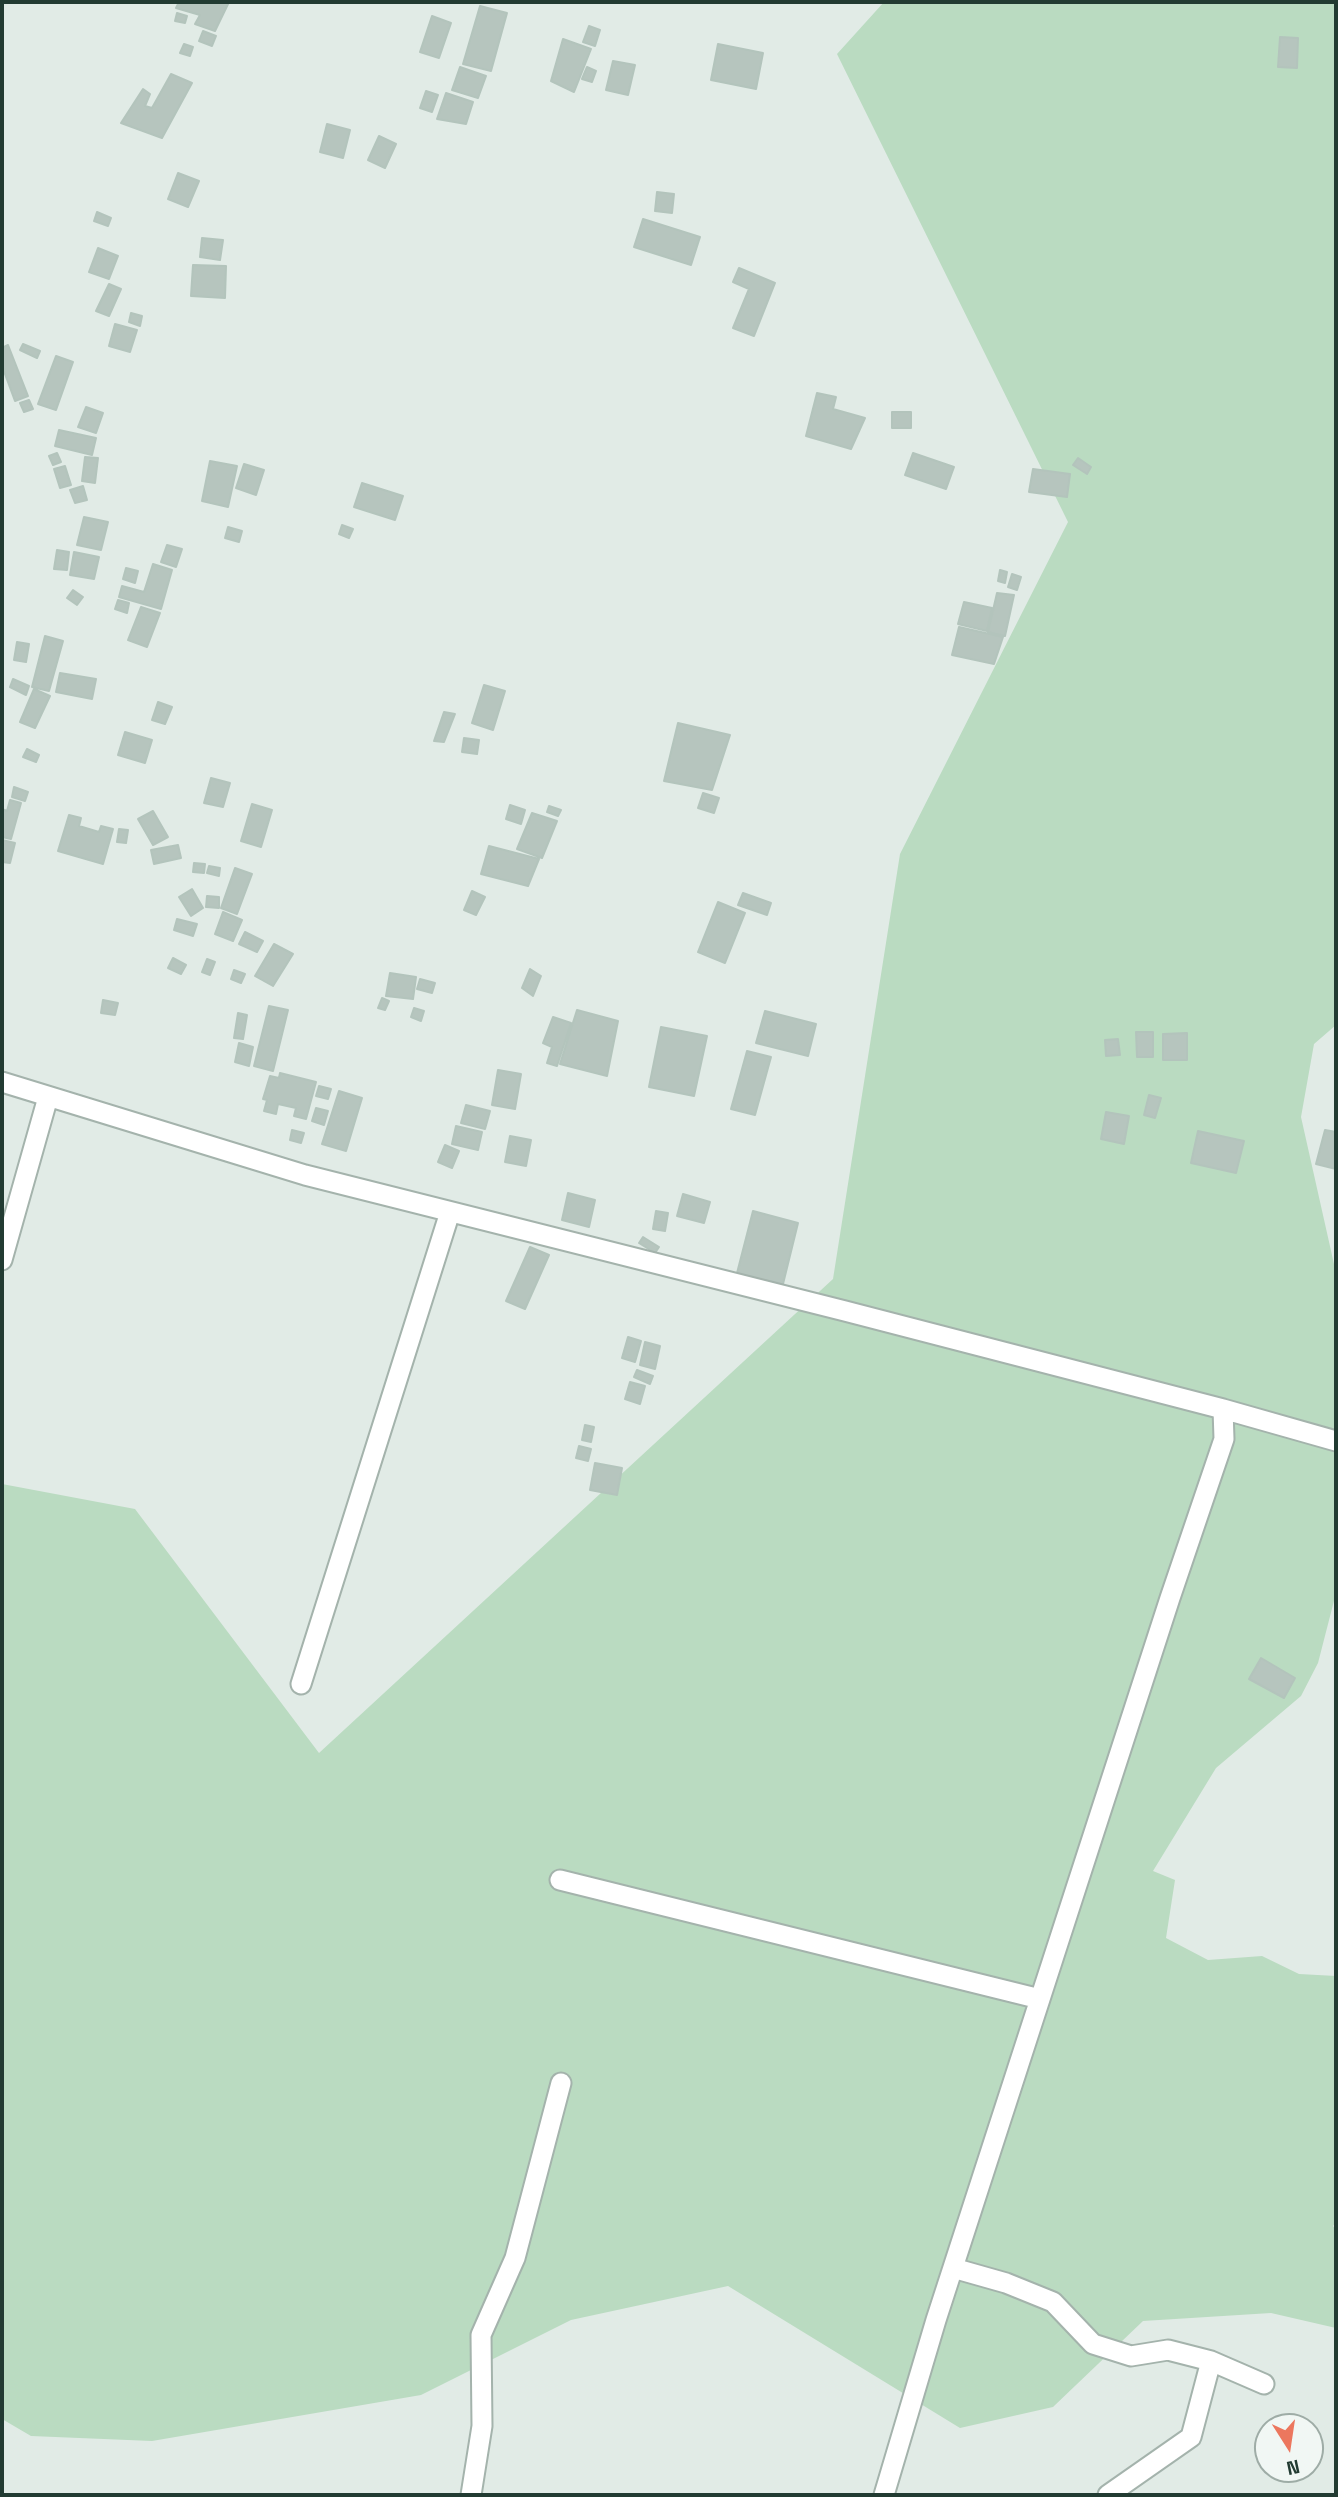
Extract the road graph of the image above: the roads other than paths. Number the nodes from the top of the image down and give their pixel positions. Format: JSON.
{"nodes":[{"id":1,"x":2,"y":1082,"type":"edge"},
{"id":2,"x":48,"y":1097,"type":"junction"},
{"id":3,"x":450,"y":1212,"type":"junction"},
{"id":4,"x":2,"y":1260,"type":"edge"},
{"id":5,"x":1223,"y":1409,"type":"junction"},
{"id":6,"x":1336,"y":1441,"type":"edge"},
{"id":7,"x":301,"y":1684,"type":"dead end"},
{"id":8,"x":560,"y":1880,"type":"dead end"},
{"id":9,"x":1040,"y":1999,"type":"junction"},
{"id":10,"x":561,"y":2083,"type":"dead end"},
{"id":11,"x":953,"y":2268,"type":"junction"},
{"id":12,"x":1212,"y":2361,"type":"junction"},
{"id":13,"x":1264,"y":2384,"type":"dead end"},
{"id":14,"x":471,"y":2495,"type":"edge"},
{"id":15,"x":884,"y":2495,"type":"edge"},
{"id":16,"x":1108,"y":2495,"type":"edge"}],
"edges":[{"from":1,"to":2,"type":"street"},
{"from":2,"to":3,"type":"street"},
{"from":2,"to":4,"type":"street"},
{"from":3,"to":5,"type":"street"},
{"from":3,"to":7,"type":"street"},
{"from":5,"to":6,"type":"street"},
{"from":5,"to":9,"type":"street"},
{"from":8,"to":9,"type":"street"},
{"from":9,"to":11,"type":"street"},
{"from":10,"to":14,"type":"street"},
{"from":11,"to":12,"type":"street"},
{"from":11,"to":15,"type":"street"},
{"from":12,"to":13,"type":"street"},
{"from":12,"to":16,"type":"street"}]}
